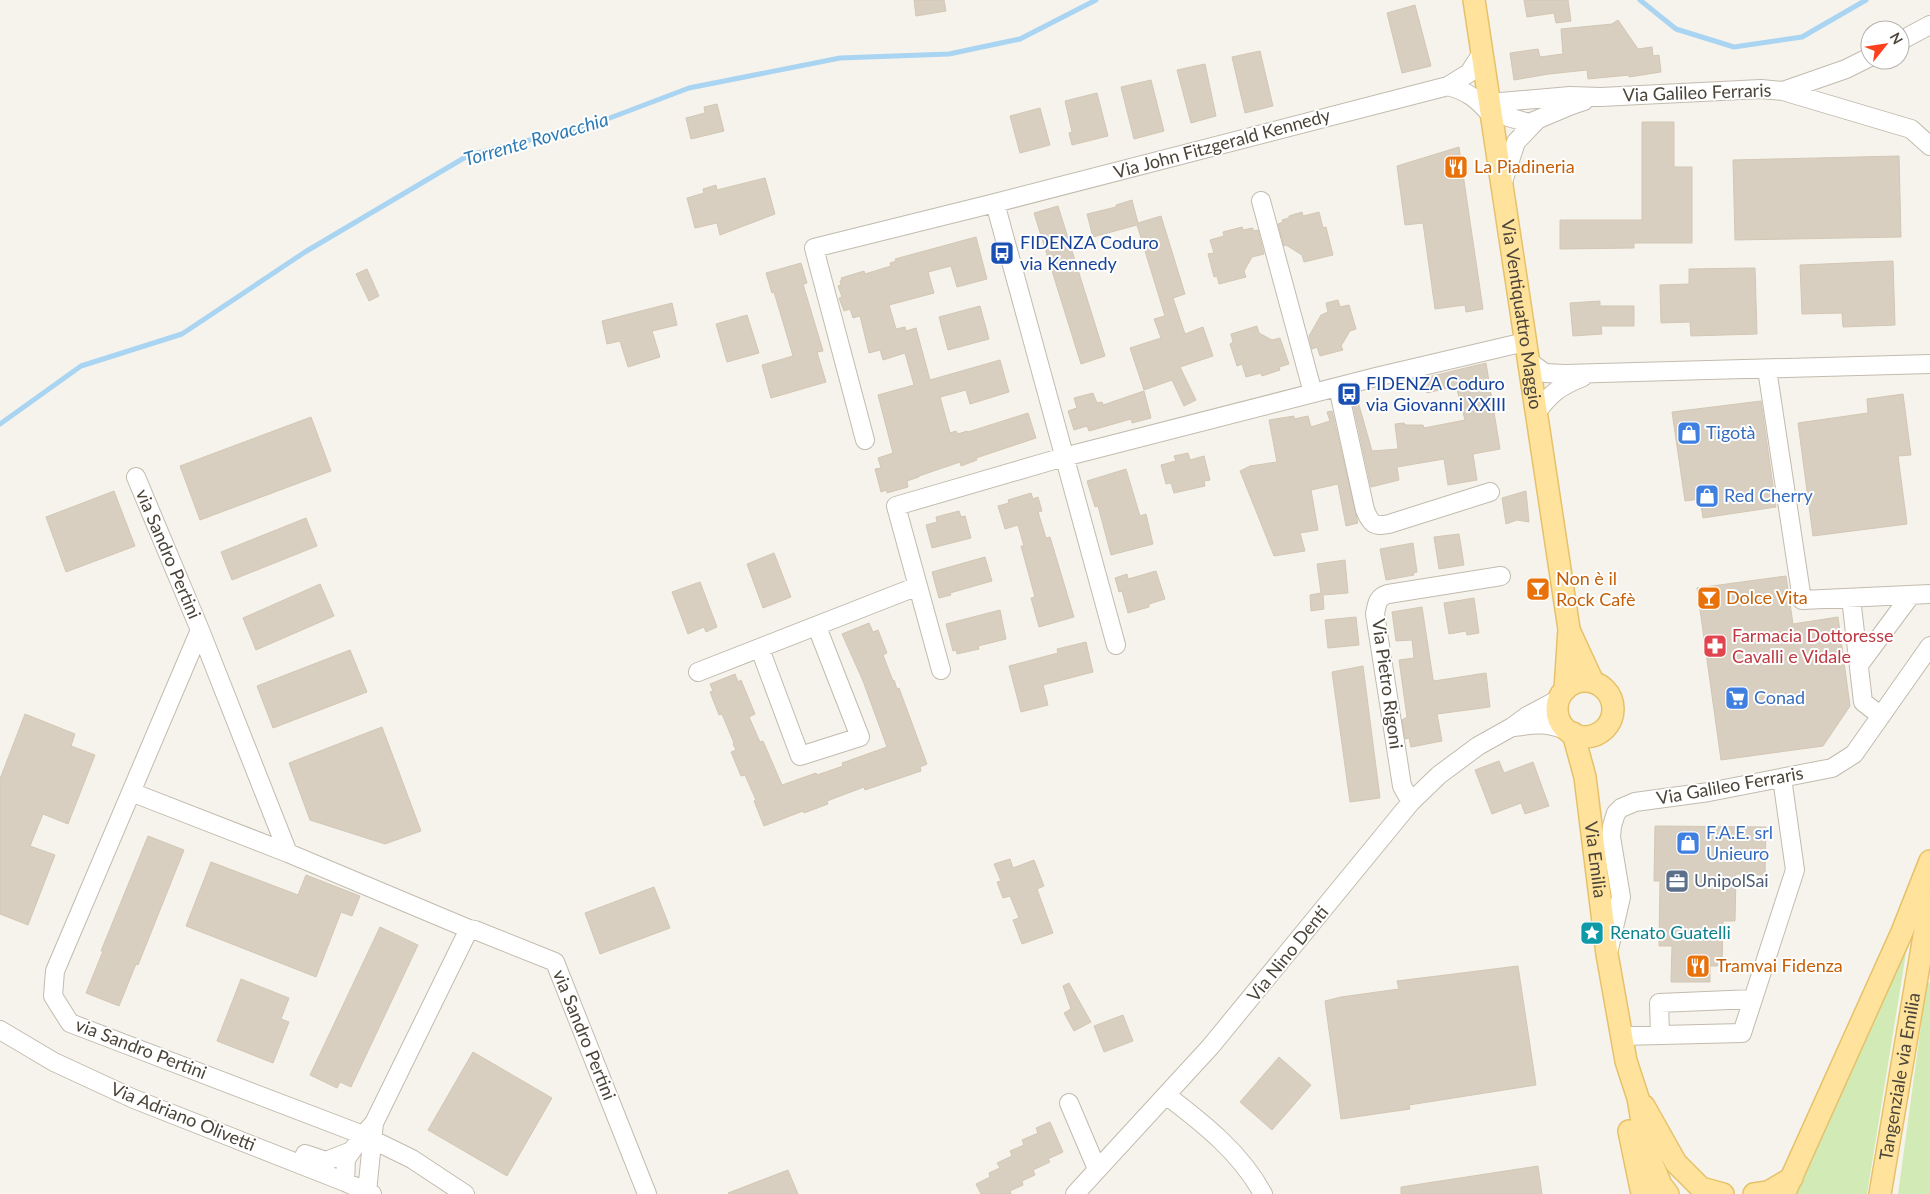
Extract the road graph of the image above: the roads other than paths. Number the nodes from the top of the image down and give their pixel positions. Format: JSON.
{"nodes":[{"id":1,"x":1474,"y":0,"type":"edge"},
{"id":2,"x":1930,"y":25,"type":"edge"},
{"id":3,"x":1910,"y":36,"type":"edge"},
{"id":4,"x":1482,"y":54,"type":"junction"},
{"id":5,"x":1860,"y":62,"type":"edge"},
{"id":6,"x":1448,"y":86,"type":"junction"},
{"id":7,"x":1783,"y":90,"type":"junction"},
{"id":8,"x":1602,"y":97,"type":"junction"},
{"id":9,"x":1490,"y":109,"type":"junction"},
{"id":10,"x":1536,"y":121,"type":"junction"},
{"id":11,"x":1930,"y":146,"type":"edge"},
{"id":12,"x":1502,"y":186,"type":"junction"},
{"id":13,"x":1261,"y":201,"type":"dead end"},
{"id":14,"x":995,"y":203,"type":"junction"},
{"id":15,"x":1526,"y":352,"type":"junction"},
{"id":16,"x":1930,"y":364,"type":"edge"},
{"id":17,"x":1767,"y":369,"type":"junction"},
{"id":18,"x":1591,"y":374,"type":"junction"},
{"id":19,"x":1338,"y":387,"type":"junction"},
{"id":20,"x":1313,"y":393,"type":"junction"},
{"id":21,"x":1536,"y":413,"type":"junction"},
{"id":22,"x":865,"y":440,"type":"dead end"},
{"id":23,"x":1064,"y":456,"type":"junction"},
{"id":24,"x":136,"y":477,"type":"dead end"},
{"id":25,"x":1490,"y":492,"type":"dead end"},
{"id":26,"x":1501,"y":576,"type":"dead end"},
{"id":27,"x":918,"y":586,"type":"junction"},
{"id":28,"x":1911,"y":594,"type":"junction"},
{"id":29,"x":1930,"y":594,"type":"edge"},
{"id":30,"x":1851,"y":598,"type":"junction"},
{"id":31,"x":817,"y":627,"type":"junction"},
{"id":32,"x":1569,"y":629,"type":"junction"},
{"id":33,"x":200,"y":630,"type":"junction"},
{"id":34,"x":1116,"y":645,"type":"dead end"},
{"id":35,"x":1930,"y":646,"type":"edge"},
{"id":36,"x":760,"y":648,"type":"junction"},
{"id":37,"x":1859,"y":665,"type":"junction"},
{"id":38,"x":942,"y":670,"type":"dead end"},
{"id":39,"x":698,"y":672,"type":"dead end"},
{"id":40,"x":1593,"y":682,"type":"junction"},
{"id":41,"x":1562,"y":694,"type":"junction"},
{"id":42,"x":1881,"y":716,"type":"junction"},
{"id":43,"x":1512,"y":728,"type":"junction"},
{"id":44,"x":1605,"y":728,"type":"junction"},
{"id":45,"x":1571,"y":732,"type":"junction"},
{"id":46,"x":1585,"y":777,"type":"junction"},
{"id":47,"x":1782,"y":778,"type":"junction"},
{"id":48,"x":131,"y":792,"type":"junction"},
{"id":49,"x":1411,"y":802,"type":"junction"},
{"id":50,"x":288,"y":853,"type":"junction"},
{"id":51,"x":1930,"y":861,"type":"edge"},
{"id":52,"x":1930,"y":901,"type":"edge"},
{"id":53,"x":469,"y":929,"type":"junction"},
{"id":54,"x":1607,"y":954,"type":"junction"},
{"id":55,"x":1753,"y":999,"type":"junction"},
{"id":56,"x":0,"y":1030,"type":"edge"},
{"id":57,"x":1660,"y":1035,"type":"junction"},
{"id":58,"x":1621,"y":1036,"type":"junction"},
{"id":59,"x":1626,"y":1061,"type":"junction"},
{"id":60,"x":1166,"y":1095,"type":"junction"},
{"id":61,"x":1638,"y":1098,"type":"junction"},
{"id":62,"x":1069,"y":1103,"type":"dead end"},
{"id":63,"x":370,"y":1132,"type":"junction"},
{"id":64,"x":256,"y":1146,"type":"junction"},
{"id":65,"x":349,"y":1152,"type":"junction"},
{"id":66,"x":1097,"y":1169,"type":"junction"},
{"id":67,"x":345,"y":1182,"type":"junction"},
{"id":68,"x":1882,"y":1185,"type":"edge"},
{"id":69,"x":1788,"y":1186,"type":"edge"},
{"id":70,"x":369,"y":1193,"type":"edge"},
{"id":71,"x":465,"y":1194,"type":"edge"},
{"id":72,"x":647,"y":1194,"type":"edge"},
{"id":73,"x":1075,"y":1194,"type":"edge"},
{"id":74,"x":1263,"y":1194,"type":"edge"},
{"id":75,"x":1644,"y":1194,"type":"edge"},
{"id":76,"x":1668,"y":1194,"type":"edge"},
{"id":77,"x":1723,"y":1194,"type":"edge"},
{"id":78,"x":1754,"y":1194,"type":"edge"}],
"edges":[{"from":1,"to":4,"type":"main road","name":"Via Ventiquattro Maggio"},
{"from":2,"to":3,"type":"street"},
{"from":4,"to":6,"type":"street","name":"Via John Fitzgerald Kennedy"},
{"from":4,"to":9,"type":"main road","name":"Via Ventiquattro Maggio"},
{"from":5,"to":7,"type":"street"},
{"from":6,"to":9,"type":"street"},
{"from":6,"to":14,"type":"street","name":"Via John Fitzgerald Kennedy"},
{"from":7,"to":8,"type":"street","name":"Via Galileo Ferraris"},
{"from":7,"to":11,"type":"street","name":"Via Galileo Ferraris"},
{"from":8,"to":9,"type":"street","name":"Via Galileo Ferraris"},
{"from":8,"to":10,"type":"street","name":"Via Galileo Ferraris"},
{"from":9,"to":10,"type":"street"},
{"from":9,"to":12,"type":"main road","name":"Via Ventiquattro Maggio"},
{"from":10,"to":12,"type":"street","name":"Via Galileo Ferraris"},
{"from":12,"to":15,"type":"main road","name":"Via Ventiquattro Maggio"},
{"from":13,"to":20,"type":"street"},
{"from":14,"to":22,"type":"street","name":"Via John Fitzgerald Kennedy"},
{"from":14,"to":23,"type":"street"},
{"from":15,"to":18,"type":"street"},
{"from":15,"to":19,"type":"street"},
{"from":15,"to":21,"type":"main road","name":"Via Ventiquattro Maggio"},
{"from":16,"to":17,"type":"street"},
{"from":17,"to":18,"type":"street"},
{"from":17,"to":30,"type":"street"},
{"from":18,"to":21,"type":"street"},
{"from":19,"to":20,"type":"street"},
{"from":19,"to":25,"type":"street"},
{"from":20,"to":23,"type":"street"},
{"from":21,"to":32,"type":"main road","name":"Via Ventiquattro Maggio"},
{"from":23,"to":27,"type":"street"},
{"from":23,"to":34,"type":"street"},
{"from":24,"to":33,"type":"street","name":"via Sandro Pertini"},
{"from":26,"to":49,"type":"street","name":"Via Pietro Rigoni"},
{"from":27,"to":31,"type":"street"},
{"from":27,"to":38,"type":"street"},
{"from":28,"to":29,"type":"street"},
{"from":28,"to":30,"type":"street"},
{"from":28,"to":37,"type":"street"},
{"from":30,"to":37,"type":"street"},
{"from":31,"to":36,"type":"street"},
{"from":31,"to":36,"type":"street"},
{"from":32,"to":40,"type":"main road"},
{"from":32,"to":41,"type":"main road"},
{"from":33,"to":48,"type":"street","name":"via Sandro Pertini"},
{"from":33,"to":50,"type":"street","name":"via Sandro Pertini"},
{"from":35,"to":42,"type":"street","name":"Via Galileo Ferraris"},
{"from":36,"to":39,"type":"street"},
{"from":37,"to":42,"type":"street"},
{"from":40,"to":41,"type":"main road"},
{"from":40,"to":44,"type":"main road"},
{"from":41,"to":43,"type":"street","name":"Via Nino Denti"},
{"from":41,"to":45,"type":"main road"},
{"from":42,"to":47,"type":"street","name":"Via Galileo Ferraris"},
{"from":43,"to":45,"type":"street","name":"Via Nino Denti"},
{"from":43,"to":49,"type":"street","name":"Via Nino Denti"},
{"from":44,"to":45,"type":"main road"},
{"from":44,"to":46,"type":"main road","name":"Via Emilia"},
{"from":45,"to":46,"type":"main road","name":"Via Emilia"},
{"from":46,"to":54,"type":"main road","name":"Via Emilia"},
{"from":47,"to":54,"type":"street","name":"Via Galileo Ferraris"},
{"from":47,"to":55,"type":"street"},
{"from":48,"to":50,"type":"street","name":"via Sandro Pertini"},
{"from":48,"to":63,"type":"street","name":"via Sandro Pertini"},
{"from":49,"to":60,"type":"street","name":"Via Nino Denti"},
{"from":50,"to":53,"type":"street","name":"via Sandro Pertini"},
{"from":51,"to":69,"type":"main road"},
{"from":52,"to":68,"type":"main road","name":"Tangenziale via Emilia"},
{"from":53,"to":63,"type":"street"},
{"from":53,"to":72,"type":"street","name":"via Sandro Pertini"},
{"from":54,"to":58,"type":"main road","name":"Via Emilia"},
{"from":55,"to":57,"type":"street"},
{"from":55,"to":57,"type":"street"},
{"from":56,"to":64,"type":"street","name":"Via Adriano Olivetti"},
{"from":57,"to":58,"type":"street"},
{"from":58,"to":59,"type":"main road","name":"Via Emilia"},
{"from":59,"to":61,"type":"main road","name":"Via Emilia"},
{"from":59,"to":75,"type":"main road","name":"Via Emilia"},
{"from":60,"to":66,"type":"street","name":"Via Nino Denti"},
{"from":60,"to":74,"type":"street"},
{"from":61,"to":76,"type":"main road","name":"Via Emilia"},
{"from":61,"to":77,"type":"main road"},
{"from":62,"to":66,"type":"street"},
{"from":63,"to":65,"type":"street"},
{"from":63,"to":70,"type":"street"},
{"from":63,"to":71,"type":"street","name":"via Sandro Pertini"},
{"from":64,"to":65,"type":"street"},
{"from":64,"to":67,"type":"street","name":"Via Adriano Olivetti"},
{"from":65,"to":67,"type":"street"},
{"from":66,"to":73,"type":"street","name":"Via Nino Denti"},
{"from":67,"to":70,"type":"street","name":"Via Adriano Olivetti"},
{"from":69,"to":78,"type":"main road"}]}
